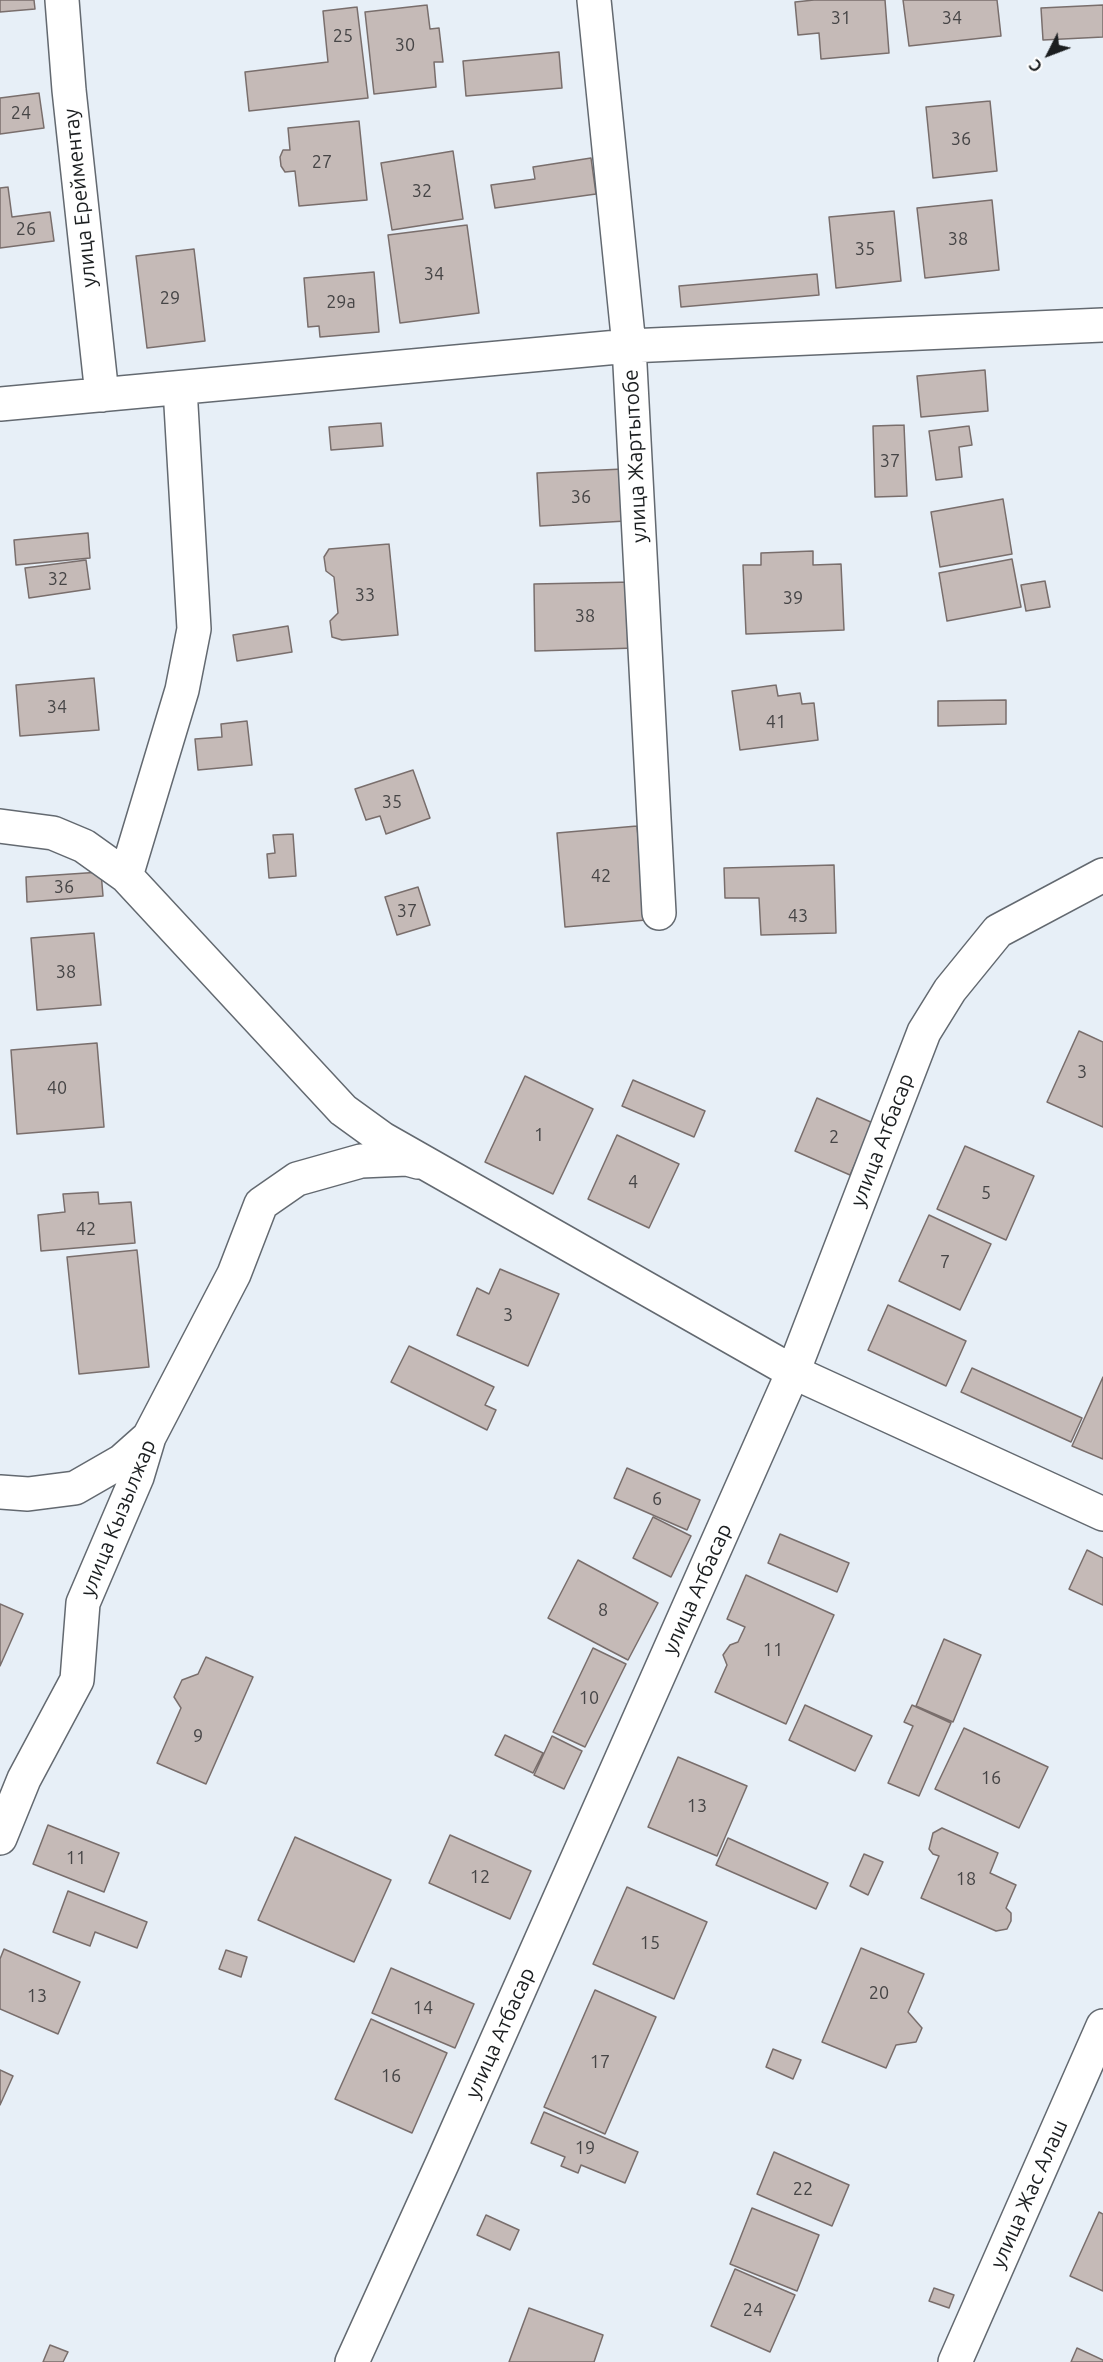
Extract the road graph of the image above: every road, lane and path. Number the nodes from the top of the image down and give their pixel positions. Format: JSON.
{"nodes":[{"id":1,"x":62,"y":0,"type":"edge"},
{"id":2,"x":594,"y":0,"type":"edge"},
{"id":3,"x":1103,"y":325,"type":"edge"},
{"id":4,"x":629,"y":346,"type":"junction"},
{"id":5,"x":180,"y":388,"type":"junction"},
{"id":6,"x":102,"y":395,"type":"junction"},
{"id":7,"x":0,"y":404,"type":"edge"},
{"id":8,"x":0,"y":826,"type":"edge"},
{"id":9,"x":1103,"y":875,"type":"edge"},
{"id":10,"x":126,"y":876,"type":"junction"},
{"id":11,"x":659,"y":913,"type":"dead end"},
{"id":12,"x":430,"y":1165,"type":"junction"},
{"id":13,"x":793,"y":1372,"type":"junction"},
{"id":14,"x":149,"y":1437,"type":"junction"},
{"id":15,"x":0,"y":1492,"type":"edge"},
{"id":16,"x":1103,"y":1514,"type":"edge"},
{"id":17,"x":10,"y":1784,"type":"edge"},
{"id":18,"x":0,"y":1838,"type":"edge"},
{"id":19,"x":1103,"y":2026,"type":"edge"},
{"id":20,"x":352,"y":2362,"type":"edge"},
{"id":21,"x":956,"y":2362,"type":"edge"}],
"edges":[{"from":1,"to":6,"type":"street","name":"улица Ерейментау"},
{"from":2,"to":4,"type":"street","name":"улица Жартытобе"},
{"from":3,"to":4,"type":"street"},
{"from":4,"to":5,"type":"street"},
{"from":4,"to":11,"type":"street","name":"улица Жартытобе"},
{"from":5,"to":6,"type":"street"},
{"from":5,"to":10,"type":"street"},
{"from":6,"to":7,"type":"street"},
{"from":8,"to":10,"type":"street"},
{"from":9,"to":13,"type":"street","name":"улица Атбасар"},
{"from":10,"to":12,"type":"street"},
{"from":12,"to":13,"type":"street"},
{"from":12,"to":14,"type":"street","name":"улица Кызылжар"},
{"from":13,"to":16,"type":"street"},
{"from":13,"to":20,"type":"street","name":"улица Атбасар"},
{"from":14,"to":15,"type":"street"},
{"from":14,"to":17,"type":"street","name":"улица Кызылжар"},
{"from":17,"to":18,"type":"street","name":"улица Кызылжар"},
{"from":19,"to":21,"type":"street","name":"улица Жас Алаш"}]}
